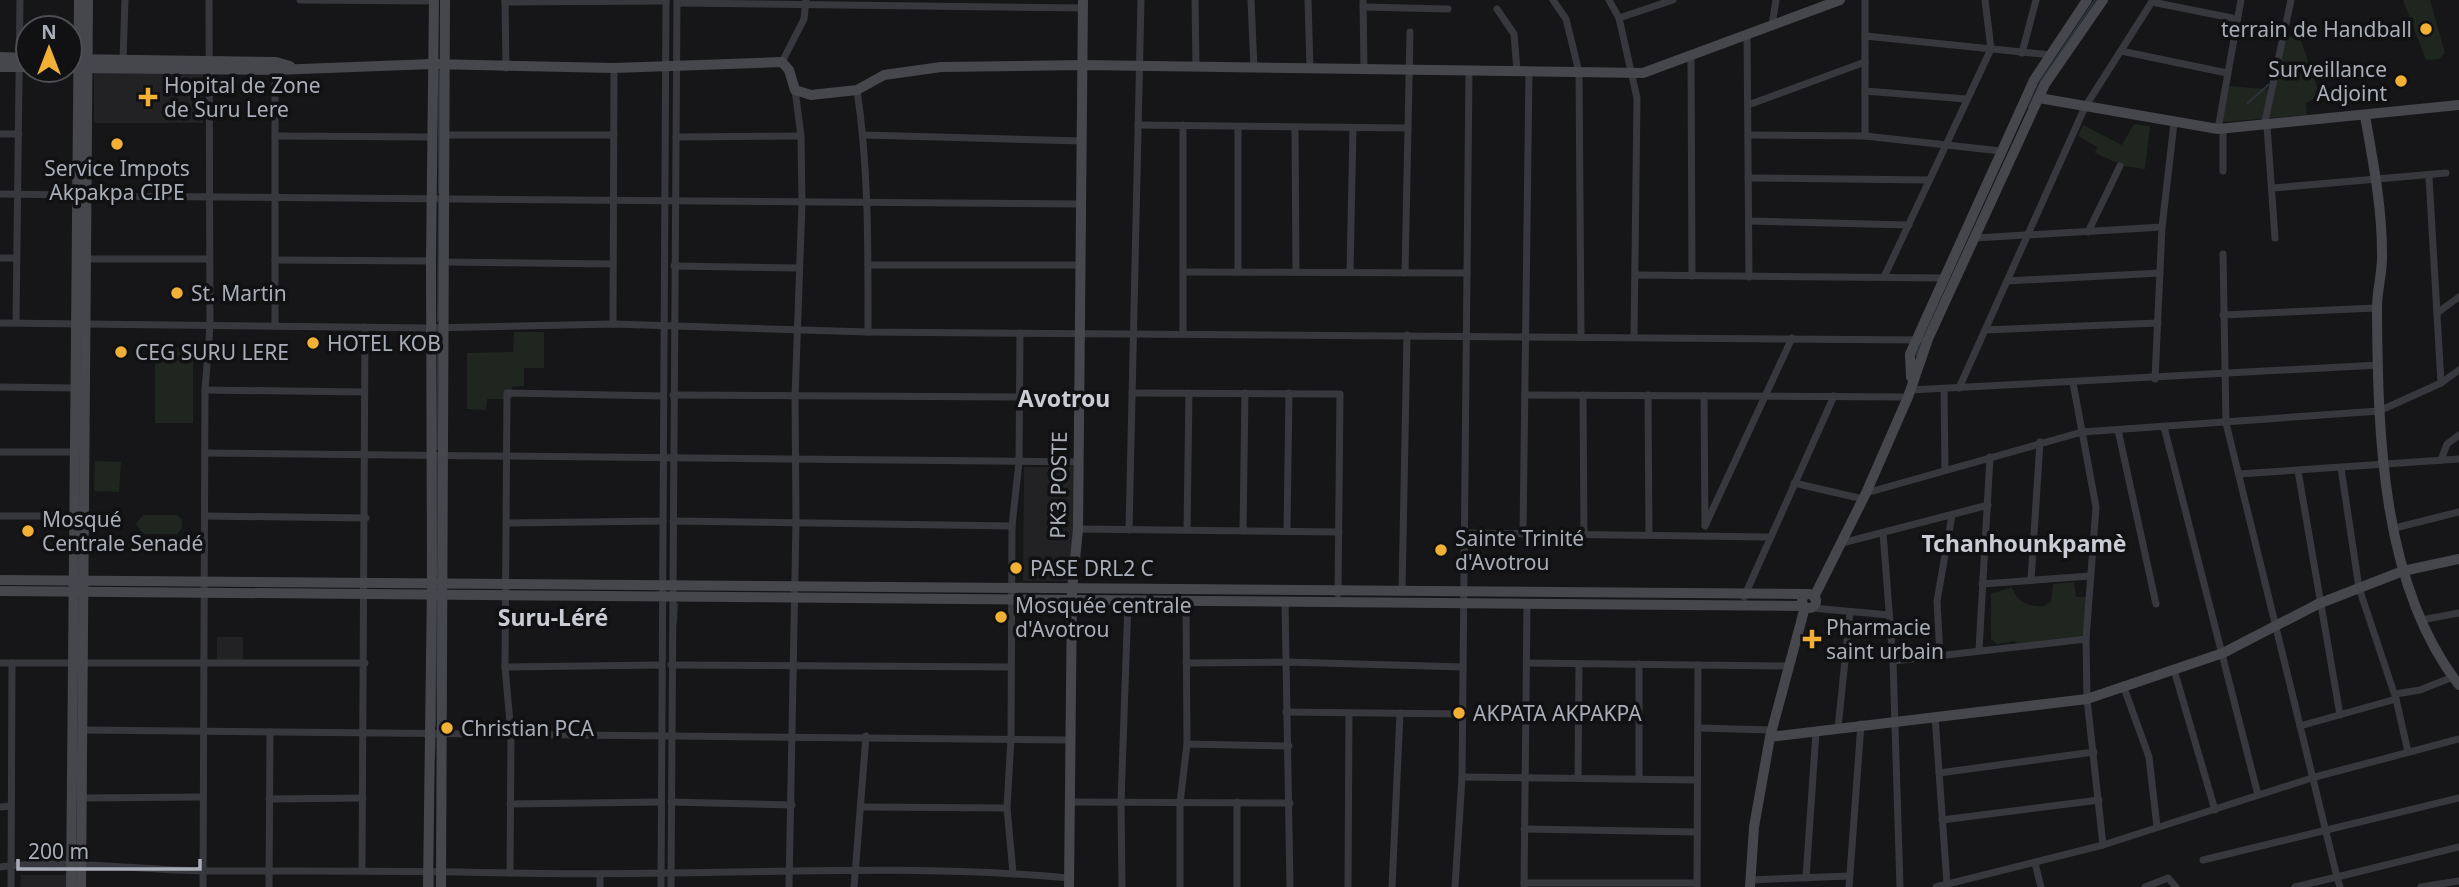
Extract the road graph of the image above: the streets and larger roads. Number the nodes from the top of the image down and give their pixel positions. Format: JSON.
{"nodes":[{"id":1,"x":88,"y":0,"type":"edge"},
{"id":2,"x":125,"y":0,"type":"edge"},
{"id":3,"x":209,"y":0,"type":"edge"},
{"id":4,"x":300,"y":0,"type":"edge"},
{"id":5,"x":434,"y":0,"type":"edge"},
{"id":6,"x":445,"y":0,"type":"edge"},
{"id":7,"x":1141,"y":0,"type":"edge"},
{"id":8,"x":1195,"y":0,"type":"edge"},
{"id":9,"x":1251,"y":0,"type":"edge"},
{"id":10,"x":1308,"y":0,"type":"edge"},
{"id":11,"x":1553,"y":0,"type":"edge"},
{"id":12,"x":1609,"y":0,"type":"edge"},
{"id":13,"x":1673,"y":0,"type":"edge"},
{"id":14,"x":1776,"y":0,"type":"edge"},
{"id":15,"x":1840,"y":0,"type":"edge"},
{"id":16,"x":1865,"y":0,"type":"edge"},
{"id":17,"x":1985,"y":0,"type":"edge"},
{"id":18,"x":2036,"y":0,"type":"edge"},
{"id":19,"x":2087,"y":0,"type":"edge"},
{"id":20,"x":2103,"y":0,"type":"edge"},
{"id":21,"x":2241,"y":0,"type":"edge"},
{"id":22,"x":2291,"y":0,"type":"edge"},
{"id":23,"x":505,"y":1,"type":"edge"},
{"id":24,"x":666,"y":1,"type":"edge"},
{"id":25,"x":2153,"y":1,"type":"edge"},
{"id":26,"x":677,"y":2,"type":"edge"},
{"id":27,"x":806,"y":2,"type":"edge"},
{"id":28,"x":859,"y":2,"type":"edge"},
{"id":29,"x":1083,"y":4,"type":"edge"},
{"id":30,"x":1363,"y":4,"type":"edge"},
{"id":31,"x":1448,"y":9,"type":"dead end"},
{"id":32,"x":1497,"y":9,"type":"dead end"},
{"id":33,"x":1619,"y":18,"type":"junction"},
{"id":34,"x":2237,"y":19,"type":"junction"},
{"id":35,"x":1772,"y":25,"type":"junction"},
{"id":36,"x":84,"y":28,"type":"edge"},
{"id":37,"x":1410,"y":32,"type":"dead end"},
{"id":38,"x":1747,"y":34,"type":"junction"},
{"id":39,"x":1865,"y":37,"type":"junction"},
{"id":40,"x":1991,"y":49,"type":"junction"},
{"id":41,"x":2121,"y":51,"type":"junction"},
{"id":42,"x":2022,"y":52,"type":"junction"},
{"id":43,"x":1691,"y":55,"type":"junction"},
{"id":44,"x":2052,"y":55,"type":"junction"},
{"id":45,"x":123,"y":59,"type":"junction"},
{"id":46,"x":782,"y":62,"type":"junction"},
{"id":47,"x":1865,"y":62,"type":"junction"},
{"id":48,"x":84,"y":63,"type":"edge"},
{"id":49,"x":84,"y":63,"type":"edge"},
{"id":50,"x":432,"y":64,"type":"junction"},
{"id":51,"x":444,"y":64,"type":"junction"},
{"id":52,"x":210,"y":65,"type":"junction"},
{"id":53,"x":1083,"y":65,"type":"junction"},
{"id":54,"x":1140,"y":65,"type":"junction"},
{"id":55,"x":275,"y":66,"type":"junction"},
{"id":56,"x":671,"y":66,"type":"junction"},
{"id":57,"x":1196,"y":66,"type":"junction"},
{"id":58,"x":506,"y":68,"type":"junction"},
{"id":59,"x":614,"y":68,"type":"junction"},
{"id":60,"x":1254,"y":68,"type":"junction"},
{"id":61,"x":1310,"y":68,"type":"junction"},
{"id":62,"x":1364,"y":69,"type":"junction"},
{"id":63,"x":1410,"y":69,"type":"junction"},
{"id":64,"x":1469,"y":70,"type":"junction"},
{"id":65,"x":1517,"y":71,"type":"junction"},
{"id":66,"x":1529,"y":71,"type":"junction"},
{"id":67,"x":1579,"y":72,"type":"junction"},
{"id":68,"x":1632,"y":72,"type":"junction"},
{"id":69,"x":2227,"y":74,"type":"junction"},
{"id":70,"x":23,"y":84,"type":"edge"},
{"id":71,"x":78,"y":84,"type":"edge"},
{"id":72,"x":80,"y":84,"type":"edge"},
{"id":73,"x":795,"y":90,"type":"junction"},
{"id":74,"x":857,"y":90,"type":"junction"},
{"id":75,"x":1865,"y":91,"type":"junction"},
{"id":76,"x":2039,"y":98,"type":"junction"},
{"id":77,"x":1966,"y":100,"type":"junction"},
{"id":78,"x":1748,"y":105,"type":"junction"},
{"id":79,"x":2459,"y":105,"type":"edge"},
{"id":80,"x":2085,"y":107,"type":"junction"},
{"id":81,"x":2365,"y":116,"type":"junction"},
{"id":82,"x":2174,"y":123,"type":"junction"},
{"id":83,"x":1138,"y":125,"type":"junction"},
{"id":84,"x":1183,"y":125,"type":"junction"},
{"id":85,"x":2265,"y":126,"type":"junction"},
{"id":86,"x":1238,"y":127,"type":"junction"},
{"id":87,"x":1295,"y":128,"type":"junction"},
{"id":88,"x":1353,"y":128,"type":"junction"},
{"id":89,"x":1408,"y":128,"type":"junction"},
{"id":90,"x":2220,"y":129,"type":"junction"},
{"id":91,"x":0,"y":134,"type":"edge"},
{"id":92,"x":19,"y":134,"type":"junction"},
{"id":93,"x":445,"y":135,"type":"junction"},
{"id":94,"x":614,"y":135,"type":"junction"},
{"id":95,"x":864,"y":135,"type":"junction"},
{"id":96,"x":1748,"y":135,"type":"junction"},
{"id":97,"x":275,"y":136,"type":"junction"},
{"id":98,"x":801,"y":136,"type":"junction"},
{"id":99,"x":1865,"y":136,"type":"junction"},
{"id":100,"x":432,"y":137,"type":"junction"},
{"id":101,"x":676,"y":137,"type":"junction"},
{"id":102,"x":1082,"y":141,"type":"junction"},
{"id":103,"x":1946,"y":143,"type":"junction"},
{"id":104,"x":2001,"y":151,"type":"junction"},
{"id":105,"x":2120,"y":166,"type":"dead end"},
{"id":106,"x":2223,"y":171,"type":"dead end"},
{"id":107,"x":2446,"y":173,"type":"dead end"},
{"id":108,"x":2429,"y":177,"type":"junction"},
{"id":109,"x":1748,"y":178,"type":"junction"},
{"id":110,"x":1929,"y":180,"type":"junction"},
{"id":111,"x":2376,"y":180,"type":"junction"},
{"id":112,"x":2273,"y":188,"type":"junction"},
{"id":113,"x":0,"y":194,"type":"edge"},
{"id":114,"x":18,"y":195,"type":"junction"},
{"id":115,"x":75,"y":195,"type":"junction"},
{"id":116,"x":87,"y":195,"type":"junction"},
{"id":117,"x":273,"y":196,"type":"junction"},
{"id":118,"x":210,"y":197,"type":"junction"},
{"id":119,"x":432,"y":198,"type":"junction"},
{"id":120,"x":445,"y":199,"type":"junction"},
{"id":121,"x":665,"y":200,"type":"junction"},
{"id":122,"x":675,"y":200,"type":"junction"},
{"id":123,"x":614,"y":201,"type":"junction"},
{"id":124,"x":802,"y":203,"type":"junction"},
{"id":125,"x":868,"y":203,"type":"junction"},
{"id":126,"x":1081,"y":204,"type":"junction"},
{"id":127,"x":1749,"y":221,"type":"junction"},
{"id":128,"x":1909,"y":225,"type":"junction"},
{"id":129,"x":2162,"y":227,"type":"junction"},
{"id":130,"x":2088,"y":232,"type":"junction"},
{"id":131,"x":2027,"y":235,"type":"junction"},
{"id":132,"x":1975,"y":238,"type":"junction"},
{"id":133,"x":2275,"y":238,"type":"dead end"},
{"id":134,"x":2223,"y":254,"type":"dead end"},
{"id":135,"x":0,"y":258,"type":"edge"},
{"id":136,"x":15,"y":258,"type":"junction"},
{"id":137,"x":86,"y":259,"type":"junction"},
{"id":138,"x":208,"y":259,"type":"junction"},
{"id":139,"x":275,"y":260,"type":"junction"},
{"id":140,"x":431,"y":261,"type":"junction"},
{"id":141,"x":443,"y":262,"type":"junction"},
{"id":142,"x":613,"y":264,"type":"junction"},
{"id":143,"x":868,"y":265,"type":"junction"},
{"id":144,"x":1081,"y":265,"type":"junction"},
{"id":145,"x":674,"y":266,"type":"junction"},
{"id":146,"x":799,"y":268,"type":"junction"},
{"id":147,"x":1183,"y":272,"type":"junction"},
{"id":148,"x":1238,"y":272,"type":"junction"},
{"id":149,"x":1296,"y":272,"type":"junction"},
{"id":150,"x":1350,"y":272,"type":"junction"},
{"id":151,"x":1405,"y":273,"type":"junction"},
{"id":152,"x":1467,"y":273,"type":"junction"},
{"id":153,"x":2160,"y":273,"type":"junction"},
{"id":154,"x":1636,"y":275,"type":"junction"},
{"id":155,"x":1692,"y":276,"type":"junction"},
{"id":156,"x":1749,"y":277,"type":"junction"},
{"id":157,"x":1884,"y":278,"type":"junction"},
{"id":158,"x":1944,"y":278,"type":"junction"},
{"id":159,"x":2007,"y":281,"type":"junction"},
{"id":160,"x":2459,"y":297,"type":"edge"},
{"id":161,"x":2376,"y":308,"type":"junction"},
{"id":162,"x":2437,"y":313,"type":"junction"},
{"id":163,"x":2223,"y":316,"type":"junction"},
{"id":164,"x":0,"y":323,"type":"edge"},
{"id":165,"x":16,"y":323,"type":"junction"},
{"id":166,"x":2158,"y":323,"type":"junction"},
{"id":167,"x":80,"y":324,"type":"junction"},
{"id":168,"x":613,"y":324,"type":"junction"},
{"id":169,"x":210,"y":326,"type":"junction"},
{"id":170,"x":275,"y":326,"type":"junction"},
{"id":171,"x":665,"y":326,"type":"junction"},
{"id":172,"x":674,"y":326,"type":"junction"},
{"id":173,"x":365,"y":327,"type":"junction"},
{"id":174,"x":444,"y":327,"type":"junction"},
{"id":175,"x":431,"y":328,"type":"junction"},
{"id":176,"x":797,"y":330,"type":"junction"},
{"id":177,"x":1985,"y":330,"type":"junction"},
{"id":178,"x":868,"y":332,"type":"junction"},
{"id":179,"x":1020,"y":332,"type":"junction"},
{"id":180,"x":1080,"y":333,"type":"junction"},
{"id":181,"x":1133,"y":334,"type":"junction"},
{"id":182,"x":1183,"y":334,"type":"junction"},
{"id":183,"x":1407,"y":335,"type":"junction"},
{"id":184,"x":1467,"y":336,"type":"junction"},
{"id":185,"x":1525,"y":336,"type":"junction"},
{"id":186,"x":1581,"y":337,"type":"junction"},
{"id":187,"x":1634,"y":337,"type":"junction"},
{"id":188,"x":1792,"y":338,"type":"junction"},
{"id":189,"x":1922,"y":340,"type":"junction"},
{"id":190,"x":2379,"y":365,"type":"junction"},
{"id":191,"x":2459,"y":370,"type":"edge"},
{"id":192,"x":2224,"y":375,"type":"junction"},
{"id":193,"x":2155,"y":379,"type":"junction"},
{"id":194,"x":2073,"y":383,"type":"junction"},
{"id":195,"x":2441,"y":383,"type":"junction"},
{"id":196,"x":0,"y":387,"type":"edge"},
{"id":197,"x":74,"y":388,"type":"junction"},
{"id":198,"x":1944,"y":388,"type":"junction"},
{"id":199,"x":1959,"y":388,"type":"junction"},
{"id":200,"x":205,"y":390,"type":"junction"},
{"id":201,"x":1910,"y":391,"type":"junction"},
{"id":202,"x":363,"y":392,"type":"junction"},
{"id":203,"x":1132,"y":393,"type":"junction"},
{"id":204,"x":1189,"y":393,"type":"junction"},
{"id":205,"x":1245,"y":393,"type":"junction"},
{"id":206,"x":1289,"y":393,"type":"junction"},
{"id":207,"x":673,"y":395,"type":"junction"},
{"id":208,"x":1525,"y":395,"type":"junction"},
{"id":209,"x":1583,"y":395,"type":"junction"},
{"id":210,"x":662,"y":396,"type":"junction"},
{"id":211,"x":1648,"y":396,"type":"junction"},
{"id":212,"x":1704,"y":396,"type":"junction"},
{"id":213,"x":1764,"y":396,"type":"junction"},
{"id":214,"x":795,"y":397,"type":"junction"},
{"id":215,"x":1019,"y":397,"type":"junction"},
{"id":216,"x":1834,"y":397,"type":"junction"},
{"id":217,"x":2379,"y":411,"type":"junction"},
{"id":218,"x":2226,"y":423,"type":"junction"},
{"id":219,"x":2164,"y":427,"type":"junction"},
{"id":220,"x":2118,"y":430,"type":"junction"},
{"id":221,"x":2082,"y":432,"type":"junction"},
{"id":222,"x":2459,"y":435,"type":"edge"},
{"id":223,"x":2040,"y":442,"type":"junction"},
{"id":224,"x":0,"y":452,"type":"edge"},
{"id":225,"x":75,"y":452,"type":"junction"},
{"id":226,"x":205,"y":453,"type":"junction"},
{"id":227,"x":366,"y":455,"type":"junction"},
{"id":228,"x":433,"y":456,"type":"junction"},
{"id":229,"x":444,"y":456,"type":"junction"},
{"id":230,"x":506,"y":456,"type":"junction"},
{"id":231,"x":1990,"y":457,"type":"junction"},
{"id":232,"x":663,"y":458,"type":"junction"},
{"id":233,"x":673,"y":458,"type":"junction"},
{"id":234,"x":2459,"y":459,"type":"edge"},
{"id":235,"x":796,"y":460,"type":"junction"},
{"id":236,"x":2441,"y":460,"type":"junction"},
{"id":237,"x":1019,"y":462,"type":"junction"},
{"id":238,"x":1079,"y":462,"type":"junction"},
{"id":239,"x":2383,"y":464,"type":"junction"},
{"id":240,"x":2341,"y":468,"type":"junction"},
{"id":241,"x":1945,"y":471,"type":"junction"},
{"id":242,"x":2298,"y":471,"type":"junction"},
{"id":243,"x":2239,"y":474,"type":"junction"},
{"id":244,"x":1794,"y":483,"type":"junction"},
{"id":245,"x":1864,"y":496,"type":"junction"},
{"id":246,"x":1988,"y":505,"type":"junction"},
{"id":247,"x":2459,"y":512,"type":"edge"},
{"id":248,"x":0,"y":516,"type":"edge"},
{"id":249,"x":74,"y":516,"type":"junction"},
{"id":250,"x":205,"y":516,"type":"junction"},
{"id":251,"x":1952,"y":516,"type":"junction"},
{"id":252,"x":366,"y":518,"type":"junction"},
{"id":253,"x":663,"y":521,"type":"junction"},
{"id":254,"x":673,"y":521,"type":"junction"},
{"id":255,"x":796,"y":521,"type":"junction"},
{"id":256,"x":507,"y":523,"type":"junction"},
{"id":257,"x":1012,"y":526,"type":"junction"},
{"id":258,"x":1704,"y":526,"type":"junction"},
{"id":259,"x":2395,"y":528,"type":"junction"},
{"id":260,"x":1078,"y":529,"type":"junction"},
{"id":261,"x":1129,"y":530,"type":"junction"},
{"id":262,"x":1187,"y":530,"type":"junction"},
{"id":263,"x":1243,"y":531,"type":"junction"},
{"id":264,"x":1287,"y":531,"type":"junction"},
{"id":265,"x":1339,"y":532,"type":"junction"},
{"id":266,"x":1883,"y":533,"type":"junction"},
{"id":267,"x":1465,"y":534,"type":"junction"},
{"id":268,"x":1523,"y":534,"type":"junction"},
{"id":269,"x":1584,"y":535,"type":"junction"},
{"id":270,"x":1649,"y":535,"type":"junction"},
{"id":271,"x":1704,"y":536,"type":"junction"},
{"id":272,"x":1769,"y":537,"type":"junction"},
{"id":273,"x":1843,"y":543,"type":"junction"},
{"id":274,"x":2459,"y":559,"type":"edge"},
{"id":275,"x":2403,"y":571,"type":"junction"},
{"id":276,"x":2090,"y":576,"type":"junction"},
{"id":277,"x":0,"y":580,"type":"edge"},
{"id":278,"x":79,"y":580,"type":"junction"},
{"id":279,"x":2031,"y":580,"type":"junction"},
{"id":280,"x":505,"y":583,"type":"junction"},
{"id":281,"x":666,"y":584,"type":"junction"},
{"id":282,"x":1982,"y":584,"type":"junction"},
{"id":283,"x":794,"y":585,"type":"junction"},
{"id":284,"x":205,"y":587,"type":"junction"},
{"id":285,"x":1012,"y":588,"type":"junction"},
{"id":286,"x":2359,"y":588,"type":"junction"},
{"id":287,"x":365,"y":589,"type":"junction"},
{"id":288,"x":438,"y":589,"type":"junction"},
{"id":289,"x":1072,"y":590,"type":"junction"},
{"id":290,"x":1338,"y":591,"type":"junction"},
{"id":291,"x":1402,"y":591,"type":"junction"},
{"id":292,"x":0,"y":592,"type":"edge"},
{"id":293,"x":79,"y":592,"type":"junction"},
{"id":294,"x":1464,"y":592,"type":"junction"},
{"id":295,"x":1744,"y":594,"type":"junction"},
{"id":296,"x":507,"y":596,"type":"junction"},
{"id":297,"x":666,"y":596,"type":"junction"},
{"id":298,"x":795,"y":598,"type":"junction"},
{"id":299,"x":1012,"y":600,"type":"junction"},
{"id":300,"x":1128,"y":601,"type":"junction"},
{"id":301,"x":1186,"y":601,"type":"junction"},
{"id":302,"x":1072,"y":602,"type":"junction"},
{"id":303,"x":1285,"y":602,"type":"junction"},
{"id":304,"x":1338,"y":603,"type":"junction"},
{"id":305,"x":1464,"y":604,"type":"junction"},
{"id":306,"x":2156,"y":604,"type":"dead end"},
{"id":307,"x":2318,"y":604,"type":"junction"},
{"id":308,"x":1527,"y":605,"type":"junction"},
{"id":309,"x":1808,"y":605,"type":"junction"},
{"id":310,"x":1744,"y":607,"type":"junction"},
{"id":311,"x":1850,"y":611,"type":"junction"},
{"id":312,"x":2459,"y":613,"type":"edge"},
{"id":313,"x":1889,"y":615,"type":"junction"},
{"id":314,"x":2421,"y":620,"type":"junction"},
{"id":315,"x":2274,"y":628,"type":"junction"},
{"id":316,"x":2086,"y":639,"type":"junction"},
{"id":317,"x":1979,"y":650,"type":"junction"},
{"id":318,"x":2223,"y":653,"type":"junction"},
{"id":319,"x":1940,"y":656,"type":"junction"},
{"id":320,"x":205,"y":661,"type":"junction"},
{"id":321,"x":1893,"y":661,"type":"junction"},
{"id":322,"x":1286,"y":662,"type":"junction"},
{"id":323,"x":0,"y":663,"type":"edge"},
{"id":324,"x":12,"y":663,"type":"junction"},
{"id":325,"x":78,"y":663,"type":"junction"},
{"id":326,"x":365,"y":663,"type":"junction"},
{"id":327,"x":1186,"y":663,"type":"junction"},
{"id":328,"x":1527,"y":663,"type":"junction"},
{"id":329,"x":1579,"y":663,"type":"junction"},
{"id":330,"x":1639,"y":664,"type":"junction"},
{"id":331,"x":661,"y":665,"type":"junction"},
{"id":332,"x":671,"y":665,"type":"junction"},
{"id":333,"x":1698,"y":665,"type":"junction"},
{"id":334,"x":1790,"y":666,"type":"junction"},
{"id":335,"x":505,"y":667,"type":"junction"},
{"id":336,"x":792,"y":667,"type":"junction"},
{"id":337,"x":1010,"y":667,"type":"junction"},
{"id":338,"x":1463,"y":667,"type":"junction"},
{"id":339,"x":2174,"y":670,"type":"junction"},
{"id":340,"x":2456,"y":681,"type":"edge"},
{"id":341,"x":2122,"y":684,"type":"junction"},
{"id":342,"x":2396,"y":696,"type":"junction"},
{"id":343,"x":2087,"y":699,"type":"junction"},
{"id":344,"x":1286,"y":712,"type":"junction"},
{"id":345,"x":1349,"y":713,"type":"junction"},
{"id":346,"x":1400,"y":713,"type":"junction"},
{"id":347,"x":1463,"y":714,"type":"junction"},
{"id":348,"x":2340,"y":715,"type":"junction"},
{"id":349,"x":1935,"y":716,"type":"junction"},
{"id":350,"x":1894,"y":720,"type":"junction"},
{"id":351,"x":1861,"y":724,"type":"junction"},
{"id":352,"x":2300,"y":726,"type":"junction"},
{"id":353,"x":1698,"y":728,"type":"junction"},
{"id":354,"x":1838,"y":728,"type":"junction"},
{"id":355,"x":83,"y":730,"type":"junction"},
{"id":356,"x":204,"y":730,"type":"junction"},
{"id":357,"x":365,"y":731,"type":"junction"},
{"id":358,"x":270,"y":732,"type":"junction"},
{"id":359,"x":429,"y":732,"type":"junction"},
{"id":360,"x":441,"y":732,"type":"junction"},
{"id":361,"x":1816,"y":732,"type":"junction"},
{"id":362,"x":511,"y":734,"type":"junction"},
{"id":363,"x":666,"y":734,"type":"junction"},
{"id":364,"x":1771,"y":734,"type":"junction"},
{"id":365,"x":790,"y":735,"type":"junction"},
{"id":366,"x":866,"y":736,"type":"junction"},
{"id":367,"x":1011,"y":738,"type":"junction"},
{"id":368,"x":2459,"y":739,"type":"edge"},
{"id":369,"x":1070,"y":740,"type":"junction"},
{"id":370,"x":1187,"y":744,"type":"junction"},
{"id":371,"x":1289,"y":746,"type":"junction"},
{"id":372,"x":2094,"y":752,"type":"junction"},
{"id":373,"x":2408,"y":752,"type":"junction"},
{"id":374,"x":1939,"y":773,"type":"junction"},
{"id":375,"x":1462,"y":777,"type":"junction"},
{"id":376,"x":2315,"y":777,"type":"junction"},
{"id":377,"x":1525,"y":778,"type":"junction"},
{"id":378,"x":1578,"y":778,"type":"junction"},
{"id":379,"x":1639,"y":779,"type":"junction"},
{"id":380,"x":1697,"y":780,"type":"junction"},
{"id":381,"x":2258,"y":795,"type":"junction"},
{"id":382,"x":202,"y":797,"type":"junction"},
{"id":383,"x":83,"y":798,"type":"junction"},
{"id":384,"x":363,"y":798,"type":"junction"},
{"id":385,"x":2459,"y":798,"type":"edge"},
{"id":386,"x":269,"y":799,"type":"junction"},
{"id":387,"x":2099,"y":800,"type":"junction"},
{"id":388,"x":660,"y":802,"type":"junction"},
{"id":389,"x":671,"y":802,"type":"junction"},
{"id":390,"x":1069,"y":802,"type":"junction"},
{"id":391,"x":1121,"y":802,"type":"junction"},
{"id":392,"x":1237,"y":802,"type":"junction"},
{"id":393,"x":1180,"y":803,"type":"junction"},
{"id":394,"x":1290,"y":803,"type":"junction"},
{"id":395,"x":510,"y":804,"type":"junction"},
{"id":396,"x":792,"y":805,"type":"junction"},
{"id":397,"x":11,"y":806,"type":"junction"},
{"id":398,"x":0,"y":807,"type":"edge"},
{"id":399,"x":861,"y":807,"type":"junction"},
{"id":400,"x":1007,"y":808,"type":"junction"},
{"id":401,"x":2215,"y":810,"type":"junction"},
{"id":402,"x":1942,"y":820,"type":"junction"},
{"id":403,"x":2157,"y":827,"type":"junction"},
{"id":404,"x":1524,"y":829,"type":"junction"},
{"id":405,"x":2326,"y":831,"type":"junction"},
{"id":406,"x":1697,"y":832,"type":"junction"},
{"id":407,"x":2103,"y":845,"type":"junction"},
{"id":408,"x":2459,"y":847,"type":"edge"},
{"id":409,"x":2203,"y":860,"type":"dead end"},
{"id":410,"x":2035,"y":863,"type":"junction"},
{"id":411,"x":76,"y":865,"type":"junction"},
{"id":412,"x":11,"y":866,"type":"junction"},
{"id":413,"x":0,"y":867,"type":"edge"},
{"id":414,"x":269,"y":869,"type":"junction"},
{"id":415,"x":427,"y":869,"type":"junction"},
{"id":416,"x":362,"y":870,"type":"junction"},
{"id":417,"x":441,"y":870,"type":"junction"},
{"id":418,"x":203,"y":871,"type":"junction"},
{"id":419,"x":853,"y":871,"type":"junction"},
{"id":420,"x":661,"y":872,"type":"junction"},
{"id":421,"x":671,"y":872,"type":"junction"},
{"id":422,"x":510,"y":873,"type":"junction"},
{"id":423,"x":789,"y":873,"type":"junction"},
{"id":424,"x":1013,"y":873,"type":"junction"},
{"id":425,"x":600,"y":874,"type":"junction"},
{"id":426,"x":1849,"y":876,"type":"junction"},
{"id":427,"x":1984,"y":876,"type":"junction"},
{"id":428,"x":2337,"y":877,"type":"junction"},
{"id":429,"x":1806,"y":878,"type":"junction"},
{"id":430,"x":2459,"y":881,"type":"edge"},
{"id":431,"x":1069,"y":882,"type":"edge"},
{"id":432,"x":1750,"y":884,"type":"edge"},
{"id":433,"x":1947,"y":884,"type":"junction"},
{"id":434,"x":1524,"y":885,"type":"edge"},
{"id":435,"x":1697,"y":885,"type":"edge"},
{"id":436,"x":11,"y":887,"type":"edge"},
{"id":437,"x":71,"y":887,"type":"edge"},
{"id":438,"x":81,"y":887,"type":"edge"},
{"id":439,"x":203,"y":887,"type":"edge"},
{"id":440,"x":269,"y":887,"type":"edge"},
{"id":441,"x":428,"y":887,"type":"edge"},
{"id":442,"x":441,"y":887,"type":"edge"},
{"id":443,"x":600,"y":887,"type":"edge"},
{"id":444,"x":661,"y":887,"type":"edge"},
{"id":445,"x":671,"y":887,"type":"edge"},
{"id":446,"x":789,"y":887,"type":"edge"},
{"id":447,"x":854,"y":887,"type":"edge"},
{"id":448,"x":1122,"y":887,"type":"edge"},
{"id":449,"x":1180,"y":887,"type":"edge"},
{"id":450,"x":1237,"y":887,"type":"edge"},
{"id":451,"x":1290,"y":887,"type":"edge"},
{"id":452,"x":1348,"y":887,"type":"edge"},
{"id":453,"x":1392,"y":887,"type":"edge"},
{"id":454,"x":1455,"y":887,"type":"edge"},
{"id":455,"x":1849,"y":887,"type":"edge"},
{"id":456,"x":1900,"y":887,"type":"edge"},
{"id":457,"x":1937,"y":887,"type":"edge"},
{"id":458,"x":1987,"y":887,"type":"edge"},
{"id":459,"x":2041,"y":887,"type":"edge"},
{"id":460,"x":2145,"y":887,"type":"edge"},
{"id":461,"x":2176,"y":887,"type":"edge"},
{"id":462,"x":2295,"y":887,"type":"edge"},
{"id":463,"x":2340,"y":887,"type":"edge"},
{"id":464,"x":2421,"y":887,"type":"edge"}],
"edges":[{"from":1,"to":36,"type":"street"},
{"from":2,"to":45,"type":"street"},
{"from":3,"to":52,"type":"street"},
{"from":4,"to":5,"type":"street"},
{"from":5,"to":50,"type":"street"},
{"from":6,"to":51,"type":"street"},
{"from":7,"to":54,"type":"street"},
{"from":8,"to":57,"type":"street"},
{"from":9,"to":60,"type":"street"},
{"from":10,"to":61,"type":"street"},
{"from":11,"to":67,"type":"street"},
{"from":12,"to":33,"type":"street"},
{"from":13,"to":33,"type":"street"},
{"from":14,"to":35,"type":"street"},
{"from":15,"to":35,"type":"street"},
{"from":16,"to":39,"type":"street"},
{"from":17,"to":40,"type":"street"},
{"from":18,"to":42,"type":"street"},
{"from":19,"to":44,"type":"street"},
{"from":20,"to":76,"type":"street"},
{"from":21,"to":34,"type":"street"},
{"from":22,"to":85,"type":"street"},
{"from":23,"to":24,"type":"street"},
{"from":23,"to":58,"type":"street"},
{"from":24,"to":56,"type":"street"},
{"from":25,"to":34,"type":"street"},
{"from":25,"to":41,"type":"street"},
{"from":26,"to":27,"type":"street"},
{"from":26,"to":56,"type":"street"},
{"from":27,"to":28,"type":"street"},
{"from":27,"to":46,"type":"street"},
{"from":28,"to":29,"type":"street"},
{"from":29,"to":53,"type":"street","name":"PK3 POSTE"},
{"from":30,"to":31,"type":"street"},
{"from":30,"to":62,"type":"street"},
{"from":32,"to":65,"type":"street"},
{"from":33,"to":68,"type":"street"},
{"from":34,"to":69,"type":"street"},
{"from":35,"to":38,"type":"street"},
{"from":37,"to":63,"type":"street"},
{"from":38,"to":43,"type":"street"},
{"from":38,"to":78,"type":"street"},
{"from":39,"to":40,"type":"street"},
{"from":39,"to":47,"type":"street"},
{"from":40,"to":42,"type":"street"},
{"from":40,"to":77,"type":"street"},
{"from":41,"to":69,"type":"street"},
{"from":41,"to":80,"type":"street"},
{"from":42,"to":44,"type":"street"},
{"from":43,"to":68,"type":"street"},
{"from":43,"to":155,"type":"street"},
{"from":44,"to":104,"type":"street"},
{"from":45,"to":48,"type":"street"},
{"from":45,"to":52,"type":"street"},
{"from":46,"to":56,"type":"street"},
{"from":46,"to":73,"type":"street"},
{"from":47,"to":75,"type":"street"},
{"from":47,"to":78,"type":"street"},
{"from":49,"to":52,"type":"street"},
{"from":50,"to":51,"type":"street"},
{"from":50,"to":55,"type":"street"},
{"from":50,"to":100,"type":"street"},
{"from":51,"to":58,"type":"street"},
{"from":51,"to":93,"type":"street"},
{"from":52,"to":55,"type":"street"},
{"from":52,"to":118,"type":"street"},
{"from":53,"to":54,"type":"street"},
{"from":53,"to":74,"type":"street"},
{"from":53,"to":102,"type":"street","name":"PK3 POSTE"},
{"from":54,"to":57,"type":"street"},
{"from":54,"to":83,"type":"street"},
{"from":55,"to":97,"type":"street"},
{"from":56,"to":59,"type":"street"},
{"from":56,"to":101,"type":"street"},
{"from":56,"to":121,"type":"street"},
{"from":57,"to":60,"type":"street"},
{"from":58,"to":59,"type":"street"},
{"from":59,"to":94,"type":"street"},
{"from":60,"to":61,"type":"street"},
{"from":61,"to":62,"type":"street"},
{"from":62,"to":63,"type":"street"},
{"from":63,"to":64,"type":"street"},
{"from":63,"to":89,"type":"street"},
{"from":64,"to":65,"type":"street"},
{"from":64,"to":152,"type":"street"},
{"from":65,"to":66,"type":"street"},
{"from":66,"to":67,"type":"street"},
{"from":66,"to":185,"type":"street"},
{"from":67,"to":68,"type":"street"},
{"from":67,"to":186,"type":"street"},
{"from":68,"to":154,"type":"street"},
{"from":69,"to":90,"type":"street"},
{"from":70,"to":92,"type":"street"},
{"from":71,"to":115,"type":"street"},
{"from":72,"to":116,"type":"street"},
{"from":73,"to":74,"type":"street"},
{"from":73,"to":98,"type":"street"},
{"from":74,"to":95,"type":"street"},
{"from":75,"to":77,"type":"street"},
{"from":75,"to":99,"type":"street"},
{"from":76,"to":80,"type":"street"},
{"from":76,"to":132,"type":"street"},
{"from":77,"to":103,"type":"street"},
{"from":78,"to":96,"type":"street"},
{"from":79,"to":81,"type":"street"},
{"from":80,"to":82,"type":"street"},
{"from":80,"to":131,"type":"street"},
{"from":81,"to":85,"type":"street"},
{"from":81,"to":111,"type":"street"},
{"from":82,"to":90,"type":"street"},
{"from":82,"to":129,"type":"street"},
{"from":83,"to":84,"type":"street"},
{"from":83,"to":181,"type":"street"},
{"from":84,"to":86,"type":"street"},
{"from":84,"to":147,"type":"street"},
{"from":85,"to":90,"type":"street"},
{"from":85,"to":112,"type":"street"},
{"from":86,"to":87,"type":"street"},
{"from":86,"to":148,"type":"street"},
{"from":87,"to":88,"type":"street"},
{"from":87,"to":149,"type":"street"},
{"from":88,"to":89,"type":"street"},
{"from":88,"to":150,"type":"street"},
{"from":89,"to":151,"type":"street"},
{"from":90,"to":106,"type":"street"},
{"from":91,"to":92,"type":"street"},
{"from":92,"to":114,"type":"street"},
{"from":93,"to":94,"type":"street"},
{"from":93,"to":120,"type":"street"},
{"from":94,"to":123,"type":"street"},
{"from":95,"to":102,"type":"street"},
{"from":95,"to":125,"type":"street"},
{"from":96,"to":99,"type":"street"},
{"from":96,"to":109,"type":"street"},
{"from":97,"to":100,"type":"street"},
{"from":97,"to":117,"type":"street"},
{"from":98,"to":101,"type":"street"},
{"from":98,"to":124,"type":"street"},
{"from":99,"to":103,"type":"street"},
{"from":100,"to":119,"type":"street"},
{"from":101,"to":122,"type":"street"},
{"from":102,"to":126,"type":"street","name":"PK3 POSTE"},
{"from":103,"to":104,"type":"street"},
{"from":103,"to":110,"type":"street"},
{"from":104,"to":158,"type":"street"},
{"from":105,"to":130,"type":"street"},
{"from":107,"to":108,"type":"street"},
{"from":108,"to":111,"type":"street"},
{"from":108,"to":162,"type":"street"},
{"from":109,"to":110,"type":"street"},
{"from":109,"to":127,"type":"street"},
{"from":110,"to":128,"type":"street"},
{"from":111,"to":112,"type":"street"},
{"from":111,"to":161,"type":"street"},
{"from":112,"to":133,"type":"street"},
{"from":113,"to":114,"type":"street"},
{"from":114,"to":115,"type":"street"},
{"from":114,"to":136,"type":"street"},
{"from":115,"to":167,"type":"street"},
{"from":116,"to":118,"type":"street"},
{"from":116,"to":137,"type":"street"},
{"from":117,"to":118,"type":"street"},
{"from":117,"to":119,"type":"street"},
{"from":117,"to":139,"type":"street"},
{"from":118,"to":138,"type":"street"},
{"from":119,"to":120,"type":"street"},
{"from":119,"to":140,"type":"street"},
{"from":120,"to":123,"type":"street"},
{"from":120,"to":141,"type":"street"},
{"from":121,"to":122,"type":"street"},
{"from":121,"to":123,"type":"street"},
{"from":121,"to":171,"type":"street"},
{"from":122,"to":124,"type":"street"},
{"from":122,"to":145,"type":"street"},
{"from":123,"to":142,"type":"street"},
{"from":124,"to":125,"type":"street"},
{"from":124,"to":146,"type":"street"},
{"from":125,"to":126,"type":"street"},
{"from":125,"to":143,"type":"street"},
{"from":126,"to":144,"type":"street","name":"PK3 POSTE"},
{"from":127,"to":128,"type":"street"},
{"from":127,"to":156,"type":"street"},
{"from":128,"to":157,"type":"street"},
{"from":129,"to":130,"type":"street"},
{"from":129,"to":153,"type":"street"},
{"from":130,"to":131,"type":"street"},
{"from":131,"to":132,"type":"street"},
{"from":131,"to":159,"type":"street"},
{"from":132,"to":189,"type":"street"},
{"from":134,"to":163,"type":"street"},
{"from":135,"to":136,"type":"street"},
{"from":136,"to":165,"type":"street"},
{"from":137,"to":138,"type":"street"},
{"from":137,"to":167,"type":"street"},
{"from":138,"to":169,"type":"street"},
{"from":139,"to":140,"type":"street"},
{"from":139,"to":170,"type":"street"},
{"from":140,"to":175,"type":"street"},
{"from":141,"to":142,"type":"street"},
{"from":141,"to":174,"type":"street"},
{"from":142,"to":168,"type":"street"},
{"from":143,"to":144,"type":"street"},
{"from":143,"to":178,"type":"street"},
{"from":144,"to":180,"type":"street","name":"PK3 POSTE"},
{"from":145,"to":146,"type":"street"},
{"from":145,"to":172,"type":"street"},
{"from":146,"to":176,"type":"street"},
{"from":147,"to":148,"type":"street"},
{"from":147,"to":182,"type":"street"},
{"from":148,"to":149,"type":"street"},
{"from":149,"to":150,"type":"street"},
{"from":150,"to":151,"type":"street"},
{"from":151,"to":152,"type":"street"},
{"from":152,"to":184,"type":"street"},
{"from":153,"to":159,"type":"street"},
{"from":153,"to":166,"type":"street"},
{"from":154,"to":155,"type":"street"},
{"from":154,"to":187,"type":"street"},
{"from":155,"to":156,"type":"street"},
{"from":156,"to":157,"type":"street"},
{"from":157,"to":158,"type":"street"},
{"from":158,"to":189,"type":"street"},
{"from":159,"to":177,"type":"street"},
{"from":160,"to":162,"type":"street"},
{"from":161,"to":163,"type":"street"},
{"from":161,"to":190,"type":"street"},
{"from":162,"to":195,"type":"street"},
{"from":163,"to":192,"type":"street"},
{"from":164,"to":165,"type":"street"},
{"from":165,"to":167,"type":"street"},
{"from":166,"to":177,"type":"street"},
{"from":166,"to":193,"type":"street"},
{"from":167,"to":169,"type":"street"},
{"from":167,"to":197,"type":"street"},
{"from":167,"to":278,"type":"street"},
{"from":168,"to":171,"type":"street"},
{"from":168,"to":174,"type":"street"},
{"from":169,"to":170,"type":"street"},
{"from":169,"to":200,"type":"street"},
{"from":170,"to":173,"type":"street"},
{"from":171,"to":172,"type":"street"},
{"from":171,"to":210,"type":"street"},
{"from":172,"to":176,"type":"street"},
{"from":172,"to":207,"type":"street"},
{"from":173,"to":175,"type":"street"},
{"from":173,"to":202,"type":"street"},
{"from":174,"to":175,"type":"street"},
{"from":174,"to":229,"type":"street"},
{"from":175,"to":228,"type":"street"},
{"from":176,"to":178,"type":"street"},
{"from":176,"to":214,"type":"street"},
{"from":177,"to":199,"type":"street"},
{"from":178,"to":179,"type":"street"},
{"from":179,"to":180,"type":"street"},
{"from":179,"to":215,"type":"street"},
{"from":180,"to":181,"type":"street"},
{"from":180,"to":238,"type":"street","name":"PK3 POSTE"},
{"from":181,"to":182,"type":"street"},
{"from":181,"to":203,"type":"street"},
{"from":182,"to":183,"type":"street"},
{"from":183,"to":184,"type":"street"},
{"from":183,"to":291,"type":"street"},
{"from":184,"to":185,"type":"street"},
{"from":184,"to":267,"type":"street"},
{"from":185,"to":186,"type":"street"},
{"from":185,"to":208,"type":"street"},
{"from":186,"to":187,"type":"street"},
{"from":187,"to":188,"type":"street"},
{"from":188,"to":189,"type":"street"},
{"from":188,"to":213,"type":"street"},
{"from":189,"to":201,"type":"street"},
{"from":190,"to":192,"type":"street"},
{"from":190,"to":217,"type":"street"},
{"from":191,"to":195,"type":"street"},
{"from":192,"to":193,"type":"street"},
{"from":192,"to":218,"type":"street"},
{"from":193,"to":194,"type":"street"},
{"from":194,"to":199,"type":"street"},
{"from":194,"to":221,"type":"street"},
{"from":195,"to":217,"type":"street"},
{"from":196,"to":197,"type":"street"},
{"from":197,"to":225,"type":"street"},
{"from":198,"to":199,"type":"street"},
{"from":198,"to":201,"type":"street"},
{"from":198,"to":241,"type":"street"},
{"from":200,"to":202,"type":"street"},
{"from":200,"to":226,"type":"street"},
{"from":201,"to":216,"type":"street"},
{"from":201,"to":245,"type":"street"},
{"from":202,"to":227,"type":"street"},
{"from":203,"to":204,"type":"street"},
{"from":203,"to":261,"type":"street"},
{"from":204,"to":205,"type":"street"},
{"from":204,"to":262,"type":"street"},
{"from":205,"to":206,"type":"street"},
{"from":205,"to":263,"type":"street"},
{"from":206,"to":264,"type":"street"},
{"from":206,"to":265,"type":"street"},
{"from":207,"to":214,"type":"street"},
{"from":207,"to":233,"type":"street"},
{"from":208,"to":209,"type":"street"},
{"from":208,"to":268,"type":"street"},
{"from":209,"to":211,"type":"street"},
{"from":209,"to":269,"type":"street"},
{"from":210,"to":230,"type":"street"},
{"from":210,"to":232,"type":"street"},
{"from":211,"to":212,"type":"street"},
{"from":211,"to":270,"type":"street"},
{"from":212,"to":213,"type":"street"},
{"from":212,"to":258,"type":"street"},
{"from":213,"to":216,"type":"street"},
{"from":213,"to":258,"type":"street"},
{"from":214,"to":215,"type":"street"},
{"from":214,"to":235,"type":"street"},
{"from":215,"to":237,"type":"street"},
{"from":216,"to":244,"type":"street"},
{"from":217,"to":218,"type":"street"},
{"from":217,"to":239,"type":"street"},
{"from":218,"to":219,"type":"street"},
{"from":218,"to":243,"type":"street"},
{"from":219,"to":220,"type":"street"},
{"from":219,"to":318,"type":"street"},
{"from":220,"to":221,"type":"street"},
{"from":220,"to":306,"type":"street"},
{"from":221,"to":223,"type":"street"},
{"from":221,"to":276,"type":"street"},
{"from":222,"to":236,"type":"street"},
{"from":223,"to":231,"type":"street"},
{"from":223,"to":279,"type":"street"},
{"from":224,"to":225,"type":"street"},
{"from":225,"to":249,"type":"street"},
{"from":226,"to":227,"type":"street"},
{"from":226,"to":250,"type":"street"},
{"from":227,"to":228,"type":"street"},
{"from":227,"to":252,"type":"street"},
{"from":228,"to":229,"type":"street"},
{"from":228,"to":288,"type":"street"},
{"from":229,"to":230,"type":"street"},
{"from":229,"to":288,"type":"street"},
{"from":230,"to":232,"type":"street"},
{"from":230,"to":256,"type":"street"},
{"from":231,"to":241,"type":"street"},
{"from":231,"to":246,"type":"street"},
{"from":232,"to":233,"type":"street"},
{"from":232,"to":253,"type":"street"},
{"from":233,"to":235,"type":"street"},
{"from":233,"to":254,"type":"street"},
{"from":234,"to":236,"type":"street"},
{"from":235,"to":237,"type":"street"},
{"from":235,"to":255,"type":"street"},
{"from":236,"to":239,"type":"street"},
{"from":237,"to":238,"type":"street"},
{"from":237,"to":257,"type":"street"},
{"from":238,"to":260,"type":"street","name":"PK3 POSTE"},
{"from":239,"to":240,"type":"street"},
{"from":239,"to":259,"type":"street"},
{"from":240,"to":242,"type":"street"},
{"from":240,"to":286,"type":"street"},
{"from":241,"to":245,"type":"street"},
{"from":242,"to":243,"type":"street"},
{"from":242,"to":307,"type":"street"},
{"from":243,"to":315,"type":"street"},
{"from":244,"to":245,"type":"street"},
{"from":244,"to":272,"type":"street"},
{"from":245,"to":273,"type":"street"},
{"from":246,"to":251,"type":"street"},
{"from":246,"to":282,"type":"street"},
{"from":247,"to":259,"type":"street"},
{"from":248,"to":249,"type":"street"},
{"from":249,"to":278,"type":"street"},
{"from":250,"to":252,"type":"street"},
{"from":250,"to":284,"type":"street"},
{"from":251,"to":266,"type":"street"},
{"from":251,"to":319,"type":"street"},
{"from":252,"to":287,"type":"street"},
{"from":253,"to":256,"type":"street"},
{"from":253,"to":281,"type":"street"},
{"from":254,"to":255,"type":"street"},
{"from":254,"to":281,"type":"street"},
{"from":255,"to":257,"type":"street"},
{"from":255,"to":283,"type":"street"},
{"from":256,"to":280,"type":"street"},
{"from":257,"to":285,"type":"street"},
{"from":258,"to":271,"type":"street"},
{"from":259,"to":275,"type":"street"},
{"from":260,"to":261,"type":"street"},
{"from":260,"to":289,"type":"street","name":"PK3 POSTE"},
{"from":261,"to":262,"type":"street"},
{"from":262,"to":263,"type":"street"},
{"from":263,"to":264,"type":"street"},
{"from":264,"to":265,"type":"street"},
{"from":265,"to":290,"type":"street"},
{"from":266,"to":273,"type":"street"},
{"from":266,"to":313,"type":"street"},
{"from":267,"to":268,"type":"street"},
{"from":267,"to":294,"type":"street"},
{"from":268,"to":269,"type":"street"},
{"from":269,"to":270,"type":"street"},
{"from":270,"to":271,"type":"street"},
{"from":271,"to":272,"type":"street"},
{"from":272,"to":295,"type":"street"},
{"from":273,"to":309,"type":"street"},
{"from":274,"to":275,"type":"street"},
{"from":275,"to":286,"type":"street"},
{"from":275,"to":314,"type":"street"},
{"from":276,"to":279,"type":"street"},
{"from":276,"to":316,"type":"street"},
{"from":277,"to":278,"type":"street"},
{"from":278,"to":284,"type":"street"},
{"from":278,"to":293,"type":"street"},
{"from":279,"to":282,"type":"street"},
{"from":280,"to":281,"type":"street"},
{"from":280,"to":288,"type":"street"},
{"from":280,"to":296,"type":"street"},
{"from":281,"to":283,"type":"street"},
{"from":281,"to":297,"type":"street"},
{"from":282,"to":317,"type":"street"},
{"from":283,"to":285,"type":"street"},
{"from":283,"to":298,"type":"street"},
{"from":284,"to":287,"type":"street"},
{"from":284,"to":293,"type":"street"},
{"from":284,"to":320,"type":"street"},
{"from":285,"to":289,"type":"street"},
{"from":285,"to":299,"type":"street"},
{"from":286,"to":307,"type":"street"},
{"from":286,"to":342,"type":"street"},
{"from":287,"to":288,"type":"street"},
{"from":287,"to":326,"type":"street"},
{"from":288,"to":296,"type":"street"},
{"from":288,"to":359,"type":"street"},
{"from":288,"to":360,"type":"street"},
{"from":289,"to":290,"type":"street"},
{"from":289,"to":302,"type":"street","name":"PK3 POSTE"},
{"from":290,"to":291,"type":"street"},
{"from":290,"to":304,"type":"street"},
{"from":291,"to":294,"type":"street"},
{"from":292,"to":293,"type":"street"},
{"from":293,"to":325,"type":"street"},
{"from":294,"to":295,"type":"street"},
{"from":294,"to":305,"type":"street"},
{"from":295,"to":309,"type":"street"},
{"from":295,"to":310,"type":"street"},
{"from":296,"to":297,"type":"street"},
{"from":296,"to":335,"type":"street"},
{"from":297,"to":298,"type":"street"},
{"from":297,"to":331,"type":"street"},
{"from":297,"to":332,"type":"street"},
{"from":298,"to":299,"type":"street"},
{"from":298,"to":336,"type":"street"},
{"from":299,"to":302,"type":"street"},
{"from":299,"to":337,"type":"street"},
{"from":300,"to":301,"type":"street"},
{"from":300,"to":302,"type":"street"},
{"from":300,"to":391,"type":"street"},
{"from":301,"to":303,"type":"street"},
{"from":301,"to":327,"type":"street"},
{"from":302,"to":369,"type":"street","name":"PK3 POSTE"},
{"from":303,"to":304,"type":"street"},
{"from":303,"to":322,"type":"street"},
{"from":304,"to":305,"type":"street"},
{"from":305,"to":308,"type":"street"},
{"from":305,"to":338,"type":"street"},
{"from":307,"to":315,"type":"street"},
{"from":307,"to":348,"type":"street"},
{"from":308,"to":310,"type":"street"},
{"from":308,"to":328,"type":"street"},
{"from":309,"to":310,"type":"street"},
{"from":309,"to":311,"type":"street"},
{"from":309,"to":334,"type":"street"},
{"from":311,"to":313,"type":"street"},
{"from":311,"to":354,"type":"street"},
{"from":312,"to":314,"type":"street"},
{"from":313,"to":321,"type":"street"},
{"from":314,"to":340,"type":"street"},
{"from":315,"to":318,"type":"street"},
{"from":315,"to":352,"type":"street"},
{"from":316,"to":317,"type":"street"},
{"from":316,"to":343,"type":"street"},
{"from":317,"to":319,"type":"street"},
{"from":318,"to":339,"type":"street"},
{"from":318,"to":381,"type":"street"},
{"from":319,"to":321,"type":"street"},
{"from":320,"to":325,"type":"street"},
{"from":320,"to":326,"type":"street"},
{"from":320,"to":356,"type":"street"},
{"from":321,"to":350,"type":"street"},
{"from":322,"to":327,"type":"street"},
{"from":322,"to":338,"type":"street"},
{"from":322,"to":344,"type":"street"},
{"from":323,"to":324,"type":"street"},
{"from":324,"to":325,"type":"street"},
{"from":324,"to":397,"type":"street"},
{"from":325,"to":355,"type":"street"},
{"from":325,"to":411,"type":"street"},
{"from":326,"to":357,"type":"street"},
{"from":327,"to":370,"type":"street"},
{"from":328,"to":329,"type":"street"},
{"from":328,"to":377,"type":"street"},
{"from":329,"to":330,"type":"street"},
{"from":329,"to":378,"type":"street"},
{"from":330,"to":333,"type":"street"},
{"from":330,"to":379,"type":"street"},
{"from":331,"to":335,"type":"street"},
{"from":331,"to":363,"type":"street"},
{"from":332,"to":336,"type":"street"},
{"from":332,"to":363,"type":"street"},
{"from":333,"to":334,"type":"street"},
{"from":333,"to":353,"type":"street"},
{"from":334,"to":364,"type":"street"},
{"from":335,"to":362,"type":"street"},
{"from":336,"to":337,"type":"street"},
{"from":336,"to":365,"type":"street"},
{"from":337,"to":367,"type":"street"},
{"from":338,"to":347,"type":"street"},
{"from":339,"to":341,"type":"street"},
{"from":339,"to":401,"type":"street"},
{"from":340,"to":342,"type":"street"},
{"from":341,"to":343,"type":"street"},
{"from":341,"to":403,"type":"street"},
{"from":342,"to":348,"type":"street"},
{"from":342,"to":373,"type":"street"},
{"from":343,"to":349,"type":"street"},
{"from":343,"to":372,"type":"street"},
{"from":344,"to":345,"type":"street"},
{"from":344,"to":371,"type":"street"},
{"from":345,"to":346,"type":"street"},
{"from":345,"to":452,"type":"street"},
{"from":346,"to":347,"type":"street"},
{"from":346,"to":453,"type":"street"},
{"from":347,"to":375,"type":"street"},
{"from":348,"to":352,"type":"street"},
{"from":349,"to":350,"type":"street"},
{"from":349,"to":374,"type":"street"},
{"from":350,"to":351,"type":"street"},
{"from":350,"to":456,"type":"street"},
{"from":351,"to":354,"type":"street"},
{"from":351,"to":426,"type":"street"},
{"from":352,"to":376,"type":"street"},
{"from":353,"to":364,"type":"street"},
{"from":353,"to":380,"type":"street"},
{"from":354,"to":361,"type":"street"},
{"from":355,"to":356,"type":"street"},
{"from":355,"to":383,"type":"street"},
{"from":356,"to":358,"type":"street"},
{"from":356,"to":382,"type":"street"},
{"from":357,"to":358,"type":"street"},
{"from":357,"to":359,"type":"street"},
{"from":357,"to":384,"type":"street"},
{"from":358,"to":386,"type":"street"},
{"from":359,"to":360,"type":"street"},
{"from":359,"to":415,"type":"street"},
{"from":360,"to":362,"type":"street"},
{"from":360,"to":417,"type":"street"},
{"from":361,"to":364,"type":"street"},
{"from":361,"to":429,"type":"street"},
{"from":362,"to":363,"type":"street"},
{"from":362,"to":395,"type":"street"},
{"from":363,"to":365,"type":"street"},
{"from":363,"to":388,"type":"street"},
{"from":363,"to":389,"type":"street"},
{"from":364,"to":432,"type":"street"},
{"from":365,"to":366,"type":"street"},
{"from":365,"to":396,"type":"street"},
{"from":366,"to":367,"type":"street"},
{"from":366,"to":399,"type":"street"},
{"from":367,"to":369,"type":"street"},
{"from":367,"to":400,"type":"street"},
{"from":368,"to":373,"type":"street"},
{"from":369,"to":390,"type":"street","name":"PK3 POSTE"},
{"from":370,"to":371,"type":"street"},
{"from":370,"to":393,"type":"street"},
{"from":371,"to":394,"type":"street"},
{"from":372,"to":374,"type":"street"},
{"from":372,"to":387,"type":"street"},
{"from":373,"to":376,"type":"street"},
{"from":374,"to":402,"type":"street"},
{"from":375,"to":377,"type":"street"},
{"from":375,"to":454,"type":"street"},
{"from":376,"to":381,"type":"street"},
{"from":376,"to":405,"type":"street"},
{"from":377,"to":378,"type":"street"},
{"from":377,"to":404,"type":"street"},
{"from":378,"to":379,"type":"street"},
{"from":379,"to":380,"type":"street"},
{"from":380,"to":406,"type":"street"},
{"from":381,"to":401,"type":"street"},
{"from":382,"to":383,"type":"street"},
{"from":382,"to":418,"type":"street"},
{"from":383,"to":411,"type":"street"},
{"from":384,"to":386,"type":"street"},
{"from":384,"to":416,"type":"street"},
{"from":385,"to":405,"type":"street"},
{"from":386,"to":414,"type":"street"},
{"from":387,"to":402,"type":"street"},
{"from":387,"to":407,"type":"street"},
{"from":388,"to":395,"type":"street"},
{"from":388,"to":420,"type":"street"},
{"from":389,"to":396,"type":"street"},
{"from":389,"to":421,"type":"street"},
{"from":390,"to":391,"type":"street"},
{"from":390,"to":431,"type":"street","name":"PK3 POSTE"},
{"from":391,"to":393,"type":"street"},
{"from":391,"to":448,"type":"street"},
{"from":392,"to":393,"type":"street"},
{"from":392,"to":394,"type":"street"},
{"from":392,"to":450,"type":"street"},
{"from":393,"to":449,"type":"street"},
{"from":394,"to":451,"type":"street"},
{"from":395,"to":422,"type":"street"},
{"from":396,"to":423,"type":"street"},
{"from":397,"to":398,"type":"street"},
{"from":397,"to":412,"type":"street"},
{"from":399,"to":400,"type":"street"},
{"from":399,"to":419,"type":"street"},
{"from":400,"to":424,"type":"street"},
{"from":401,"to":403,"type":"street"},
{"from":402,"to":433,"type":"street"},
{"from":403,"to":407,"type":"street"},
{"from":404,"to":406,"type":"street"},
{"from":404,"to":434,"type":"street"},
{"from":405,"to":409,"type":"street"},
{"from":405,"to":428,"type":"street"},
{"from":406,"to":435,"type":"street"},
{"from":407,"to":410,"type":"street"},
{"from":408,"to":428,"type":"street"},
{"from":410,"to":427,"type":"street"},
{"from":410,"to":459,"type":"street"},
{"from":411,"to":412,"type":"street"},
{"from":411,"to":418,"type":"street"},
{"from":411,"to":437,"type":"street"},
{"from":411,"to":438,"type":"street"},
{"from":412,"to":413,"type":"street"},
{"from":412,"to":436,"type":"street"},
{"from":414,"to":416,"type":"street"},
{"from":414,"to":418,"type":"street"},
{"from":414,"to":440,"type":"street"},
{"from":415,"to":416,"type":"street"},
{"from":415,"to":417,"type":"street"},
{"from":415,"to":441,"type":"street"},
{"from":417,"to":422,"type":"street"},
{"from":417,"to":442,"type":"street"},
{"from":418,"to":439,"type":"street"},
{"from":419,"to":423,"type":"street"},
{"from":419,"to":424,"type":"street"},
{"from":419,"to":447,"type":"street"},
{"from":420,"to":421,"type":"street"},
{"from":420,"to":425,"type":"street"},
{"from":420,"to":444,"type":"street"},
{"from":421,"to":423,"type":"street"},
{"from":421,"to":445,"type":"street"},
{"from":422,"to":425,"type":"street"},
{"from":423,"to":446,"type":"street"},
{"from":424,"to":431,"type":"street"},
{"from":425,"to":443,"type":"street"},
{"from":426,"to":429,"type":"street"},
{"from":426,"to":455,"type":"street"},
{"from":427,"to":433,"type":"street"},
{"from":427,"to":458,"type":"street"},
{"from":428,"to":462,"type":"street"},
{"from":428,"to":463,"type":"street"},
{"from":429,"to":432,"type":"street"},
{"from":430,"to":464,"type":"street"},
{"from":433,"to":457,"type":"street"},
{"from":434,"to":435,"type":"street"},
{"from":460,"to":461,"type":"street"}]}
